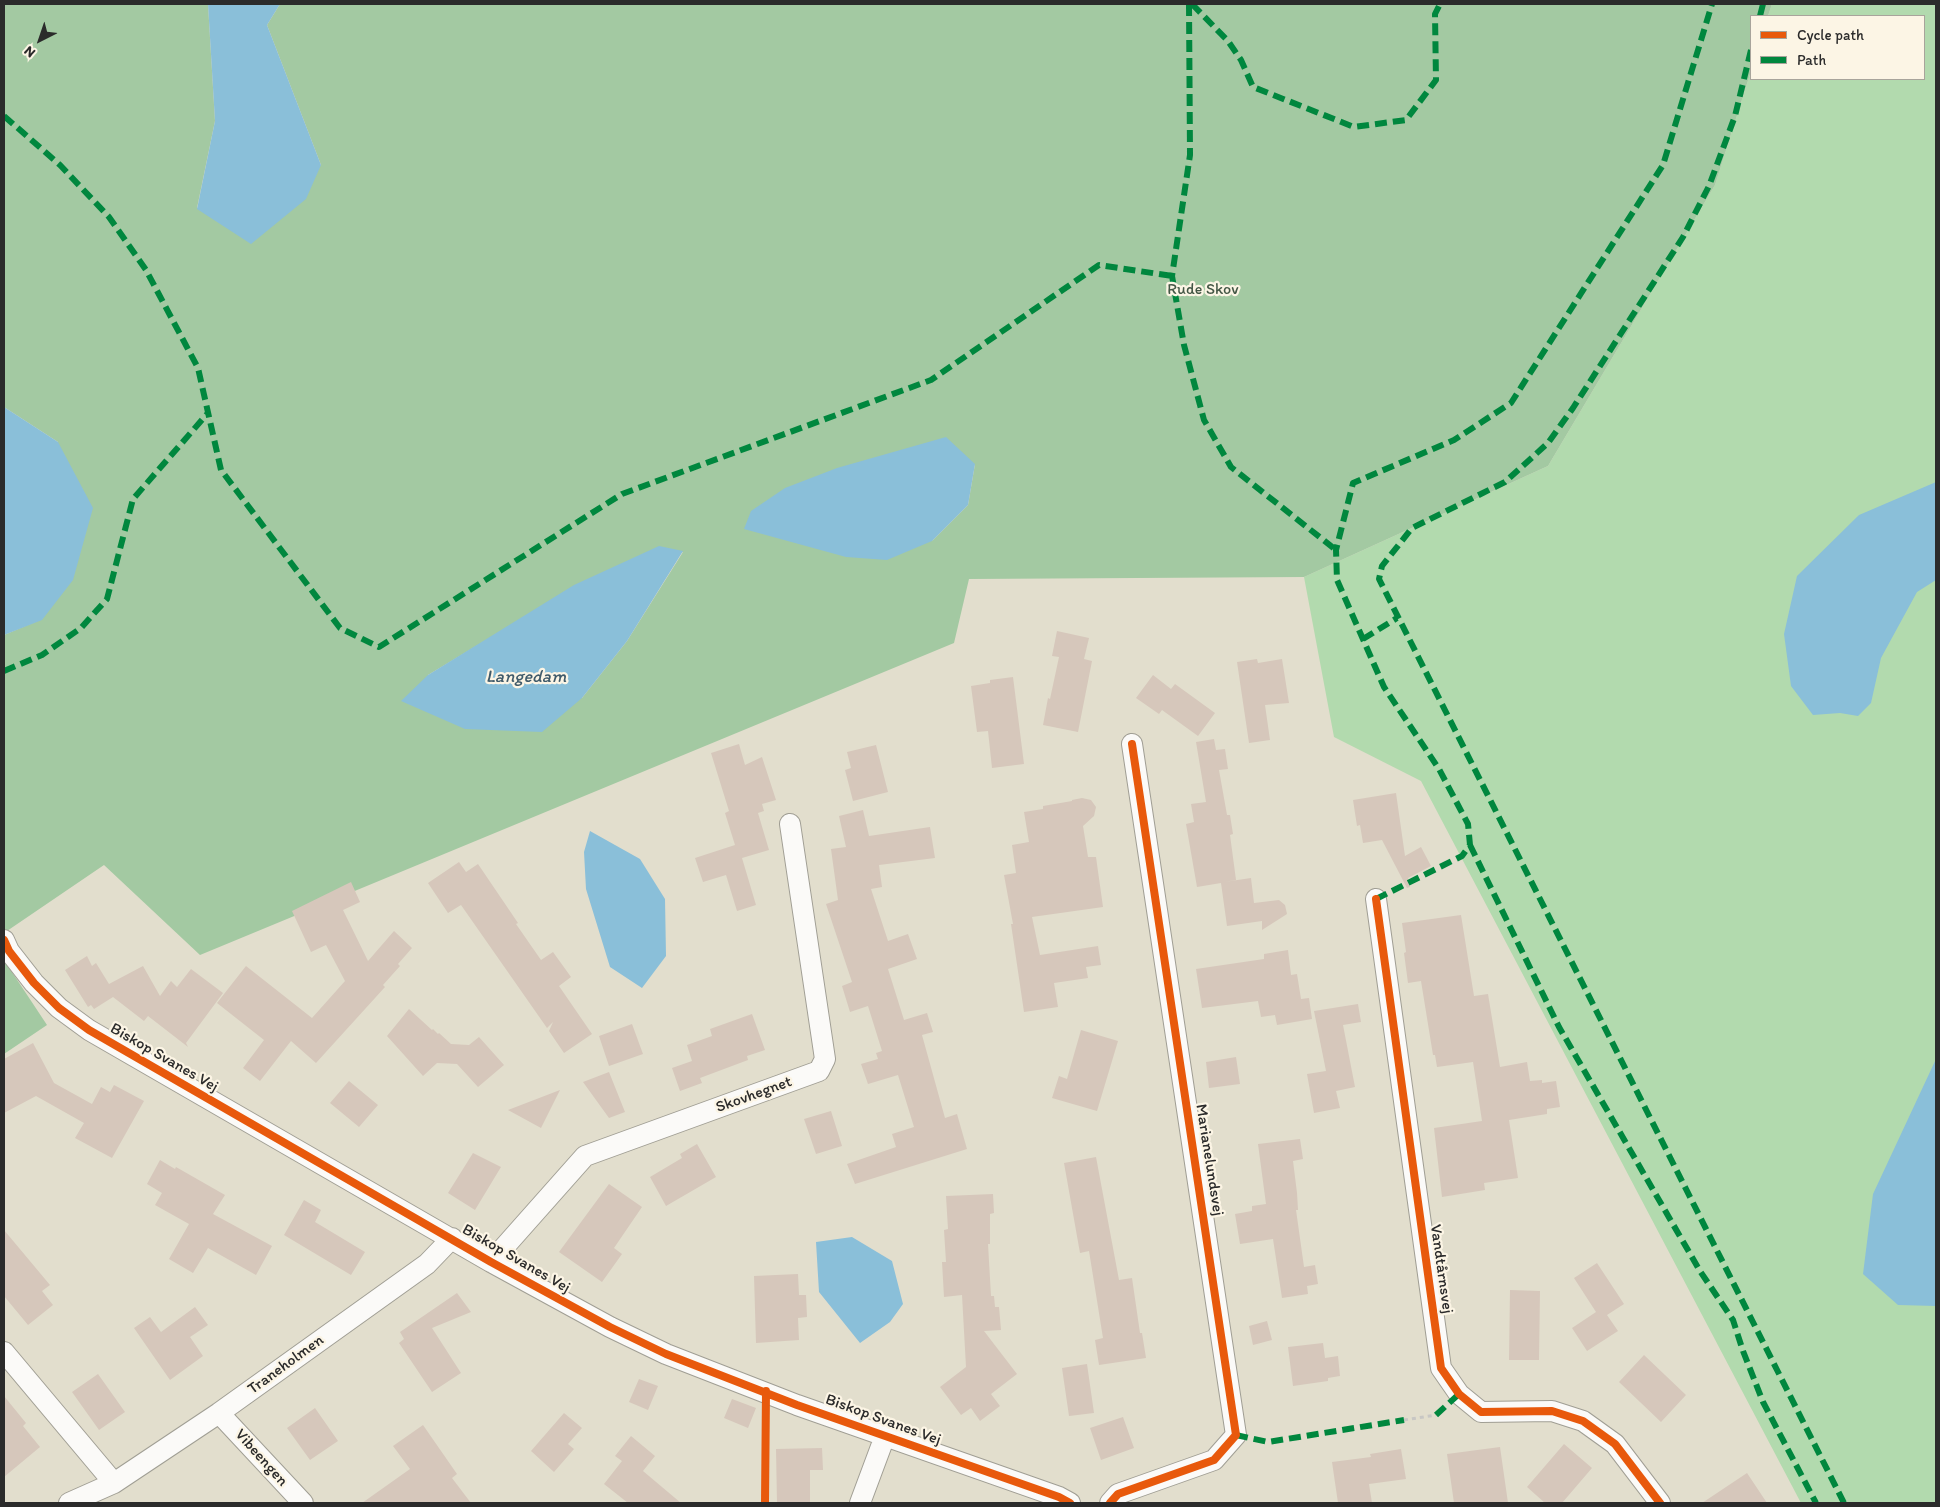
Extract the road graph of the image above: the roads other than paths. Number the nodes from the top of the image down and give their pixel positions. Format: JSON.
{"nodes":[{"id":1,"x":1132,"y":744,"type":"dead end"},
{"id":2,"x":790,"y":824,"type":"dead end"},
{"id":3,"x":1376,"y":899,"type":"dead end"},
{"id":4,"x":4,"y":940,"type":"edge"},
{"id":5,"x":452,"y":1238,"type":"junction"},
{"id":6,"x":491,"y":1262,"type":"junction"},
{"id":7,"x":4,"y":1352,"type":"edge"},
{"id":8,"x":219,"y":1413,"type":"junction"},
{"id":9,"x":885,"y":1436,"type":"junction"},
{"id":10,"x":114,"y":1483,"type":"junction"},
{"id":11,"x":69,"y":1503,"type":"edge"},
{"id":12,"x":303,"y":1503,"type":"edge"},
{"id":13,"x":860,"y":1503,"type":"edge"},
{"id":14,"x":1070,"y":1503,"type":"edge"},
{"id":15,"x":1110,"y":1503,"type":"edge"},
{"id":16,"x":1660,"y":1503,"type":"edge"}],
"edges":[{"from":1,"to":15,"type":"street","name":"Marianelundsvej"},
{"from":2,"to":6,"type":"street","name":"Skovhegnet"},
{"from":3,"to":16,"type":"street","name":"Vandtårnsvej"},
{"from":4,"to":5,"type":"street","name":"Biskop Svanes Vej"},
{"from":5,"to":6,"type":"street","name":"Biskop Svanes Vej"},
{"from":5,"to":8,"type":"street","name":"Traneholmen"},
{"from":6,"to":9,"type":"street","name":"Biskop Svanes Vej"},
{"from":7,"to":10,"type":"street"},
{"from":8,"to":10,"type":"street","name":"Traneholmen"},
{"from":8,"to":12,"type":"street","name":"Vibeengen"},
{"from":9,"to":13,"type":"street","name":"Biskop Svanes Vej"},
{"from":9,"to":14,"type":"street","name":"Biskop Svanes Vej"},
{"from":10,"to":11,"type":"street","name":"Traneholmen"}]}
